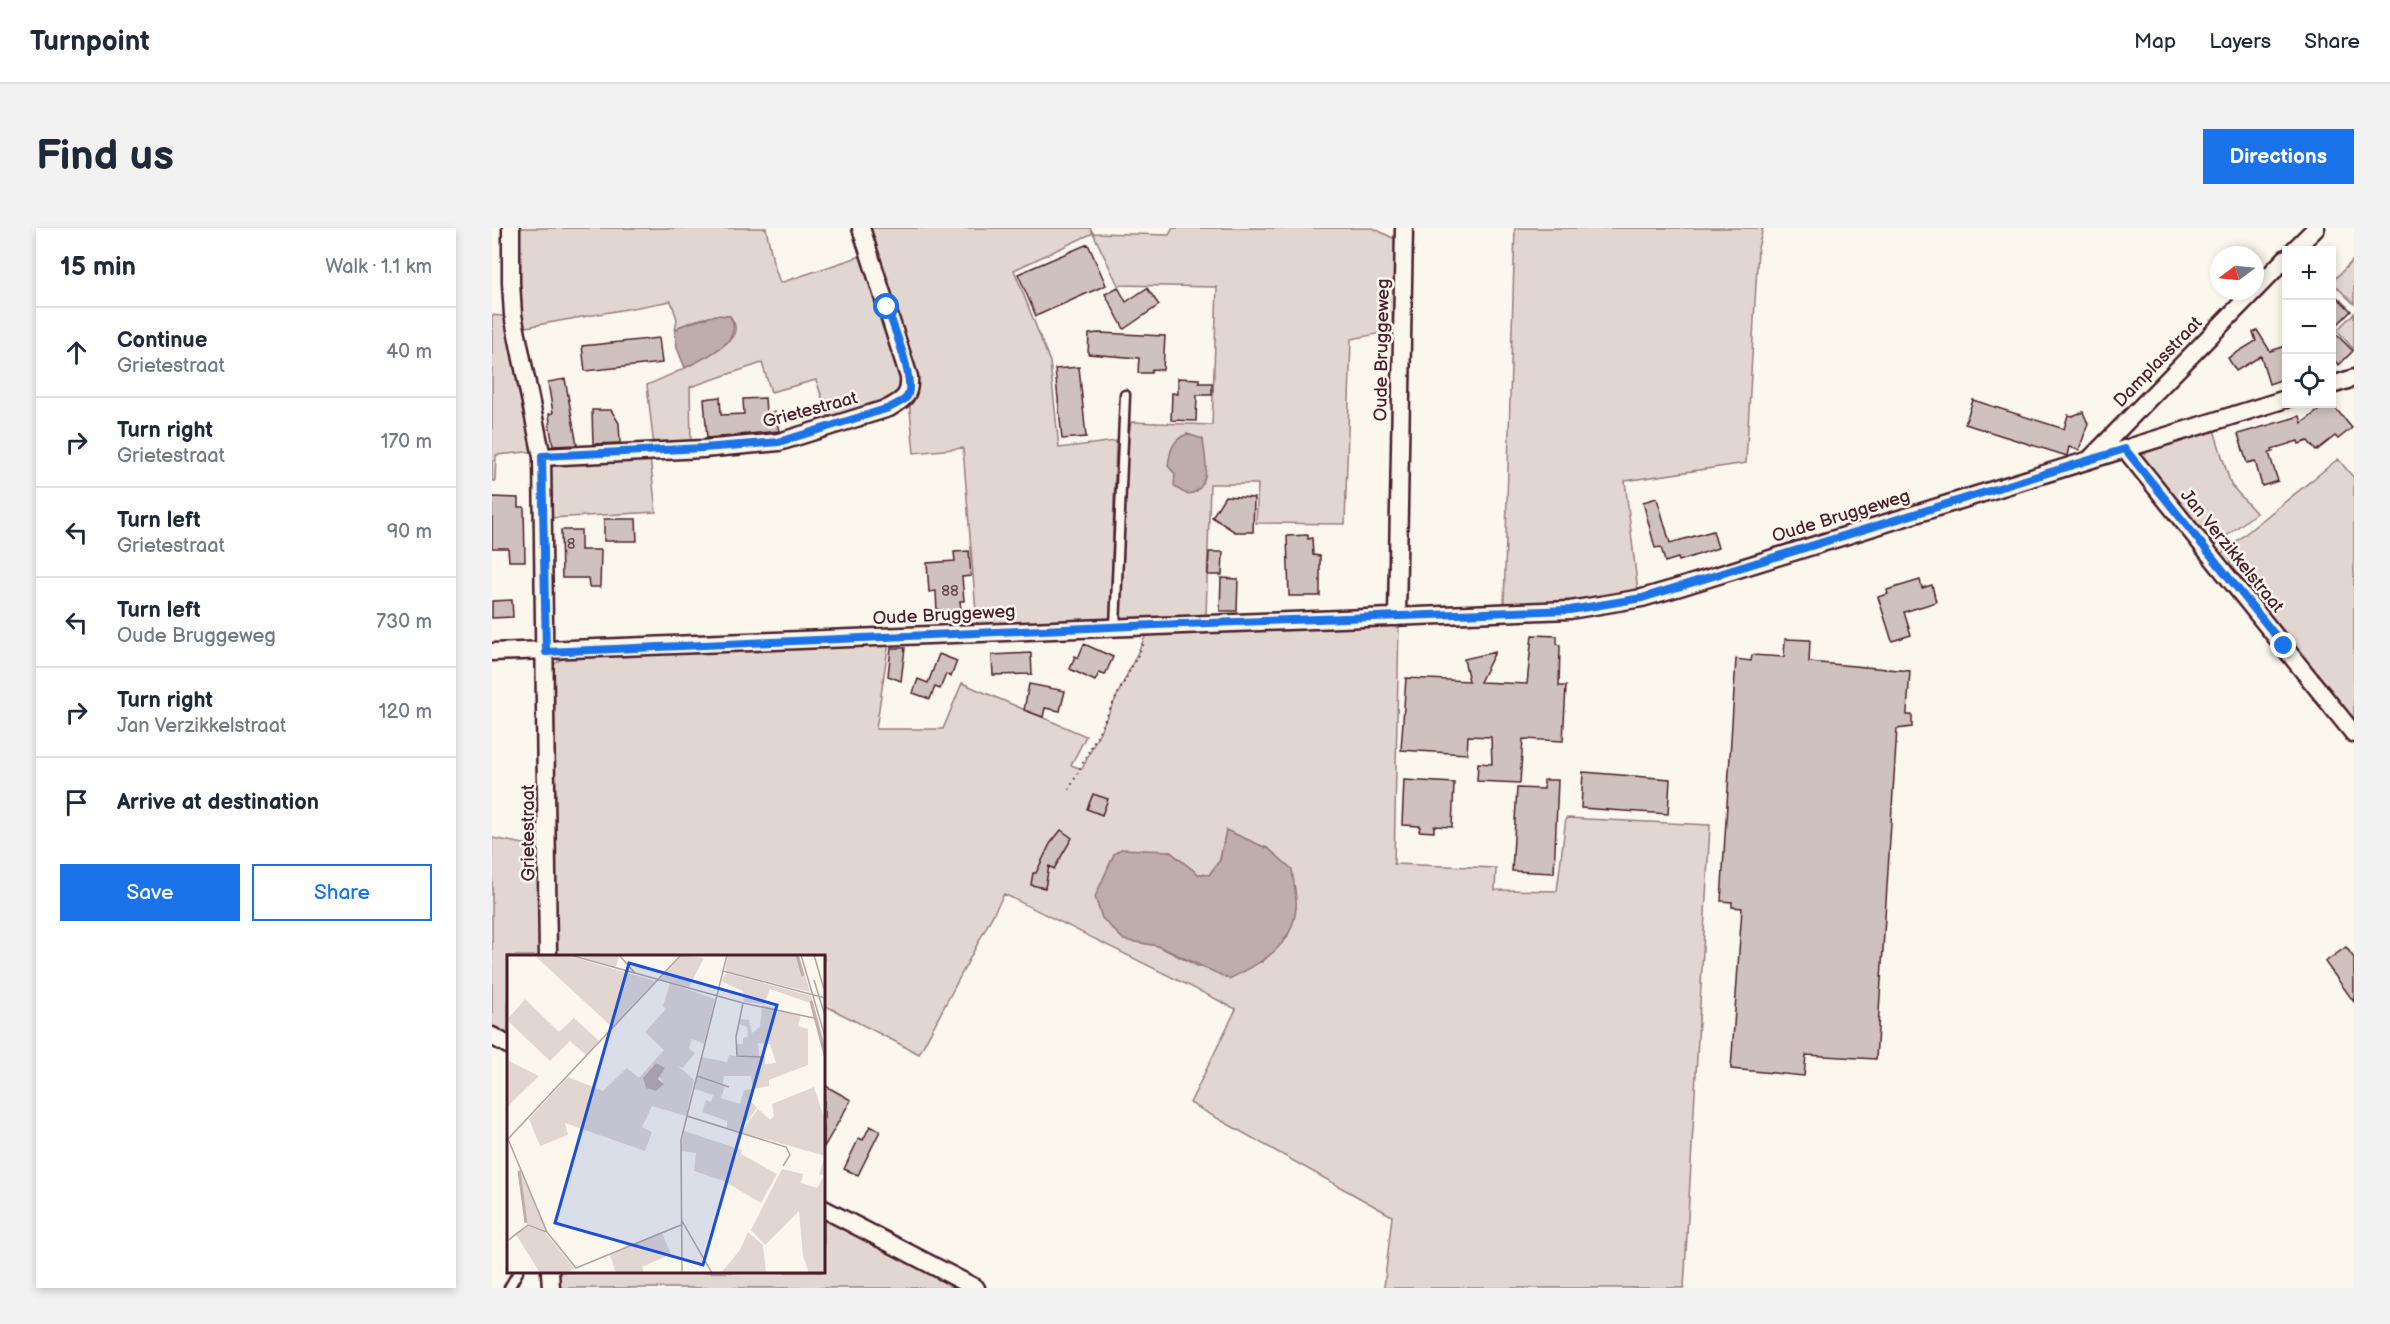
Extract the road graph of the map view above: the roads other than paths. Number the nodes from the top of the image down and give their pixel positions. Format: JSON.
{"nodes":[{"id":1,"x":511,"y":228,"type":"edge"},
{"id":2,"x":861,"y":228,"type":"edge"},
{"id":3,"x":1404,"y":228,"type":"edge"},
{"id":4,"x":2316,"y":228,"type":"edge"},
{"id":5,"x":2298,"y":246,"type":"edge"},
{"id":6,"x":2282,"y":262,"type":"edge"},
{"id":7,"x":2264,"y":281,"type":"edge"},
{"id":8,"x":2245,"y":300,"type":"edge"},
{"id":9,"x":2354,"y":378,"type":"edge"},
{"id":10,"x":2336,"y":383,"type":"edge"},
{"id":11,"x":1125,"y":395,"type":"dead end"},
{"id":12,"x":2282,"y":400,"type":"edge"},
{"id":13,"x":2125,"y":449,"type":"junction"},
{"id":14,"x":542,"y":456,"type":"junction"},
{"id":15,"x":2089,"y":459,"type":"junction"},
{"id":16,"x":1397,"y":617,"type":"junction"},
{"id":17,"x":1114,"y":627,"type":"junction"},
{"id":18,"x":492,"y":652,"type":"edge"},
{"id":19,"x":546,"y":652,"type":"junction"},
{"id":20,"x":2354,"y":734,"type":"edge"},
{"id":21,"x":548,"y":955,"type":"edge"},
{"id":22,"x":492,"y":1036,"type":"edge"},
{"id":23,"x":507,"y":1044,"type":"edge"},
{"id":24,"x":825,"y":1210,"type":"edge"},
{"id":25,"x":517,"y":1273,"type":"edge"},
{"id":26,"x":550,"y":1273,"type":"edge"},
{"id":27,"x":509,"y":1288,"type":"edge"},
{"id":28,"x":551,"y":1288,"type":"edge"},
{"id":29,"x":976,"y":1288,"type":"edge"}],
"edges":[{"from":1,"to":14,"type":"street","name":"Grietestraat"},
{"from":2,"to":14,"type":"street","name":"Grietestraat"},
{"from":3,"to":16,"type":"street","name":"Oude Bruggeweg"},
{"from":4,"to":5,"type":"street"},
{"from":6,"to":7,"type":"street","name":"Damplasstraat"},
{"from":8,"to":15,"type":"street","name":"Damplasstraat"},
{"from":9,"to":10,"type":"street"},
{"from":11,"to":17,"type":"lane"},
{"from":12,"to":13,"type":"street","name":"Oude Bruggeweg"},
{"from":13,"to":15,"type":"street","name":"Oude Bruggeweg"},
{"from":13,"to":20,"type":"street","name":"Jan Verzikkelstraat"},
{"from":14,"to":19,"type":"street","name":"Grietestraat"},
{"from":15,"to":16,"type":"street","name":"Oude Bruggeweg"},
{"from":16,"to":17,"type":"street","name":"Oude Bruggeweg"},
{"from":17,"to":19,"type":"street","name":"Oude Bruggeweg"},
{"from":18,"to":19,"type":"street","name":"Oude Bruggeweg"},
{"from":19,"to":21,"type":"street","name":"Grietestraat"},
{"from":22,"to":23,"type":"street"},
{"from":24,"to":29,"type":"street"},
{"from":25,"to":27,"type":"lane"},
{"from":26,"to":28,"type":"street"}]}
